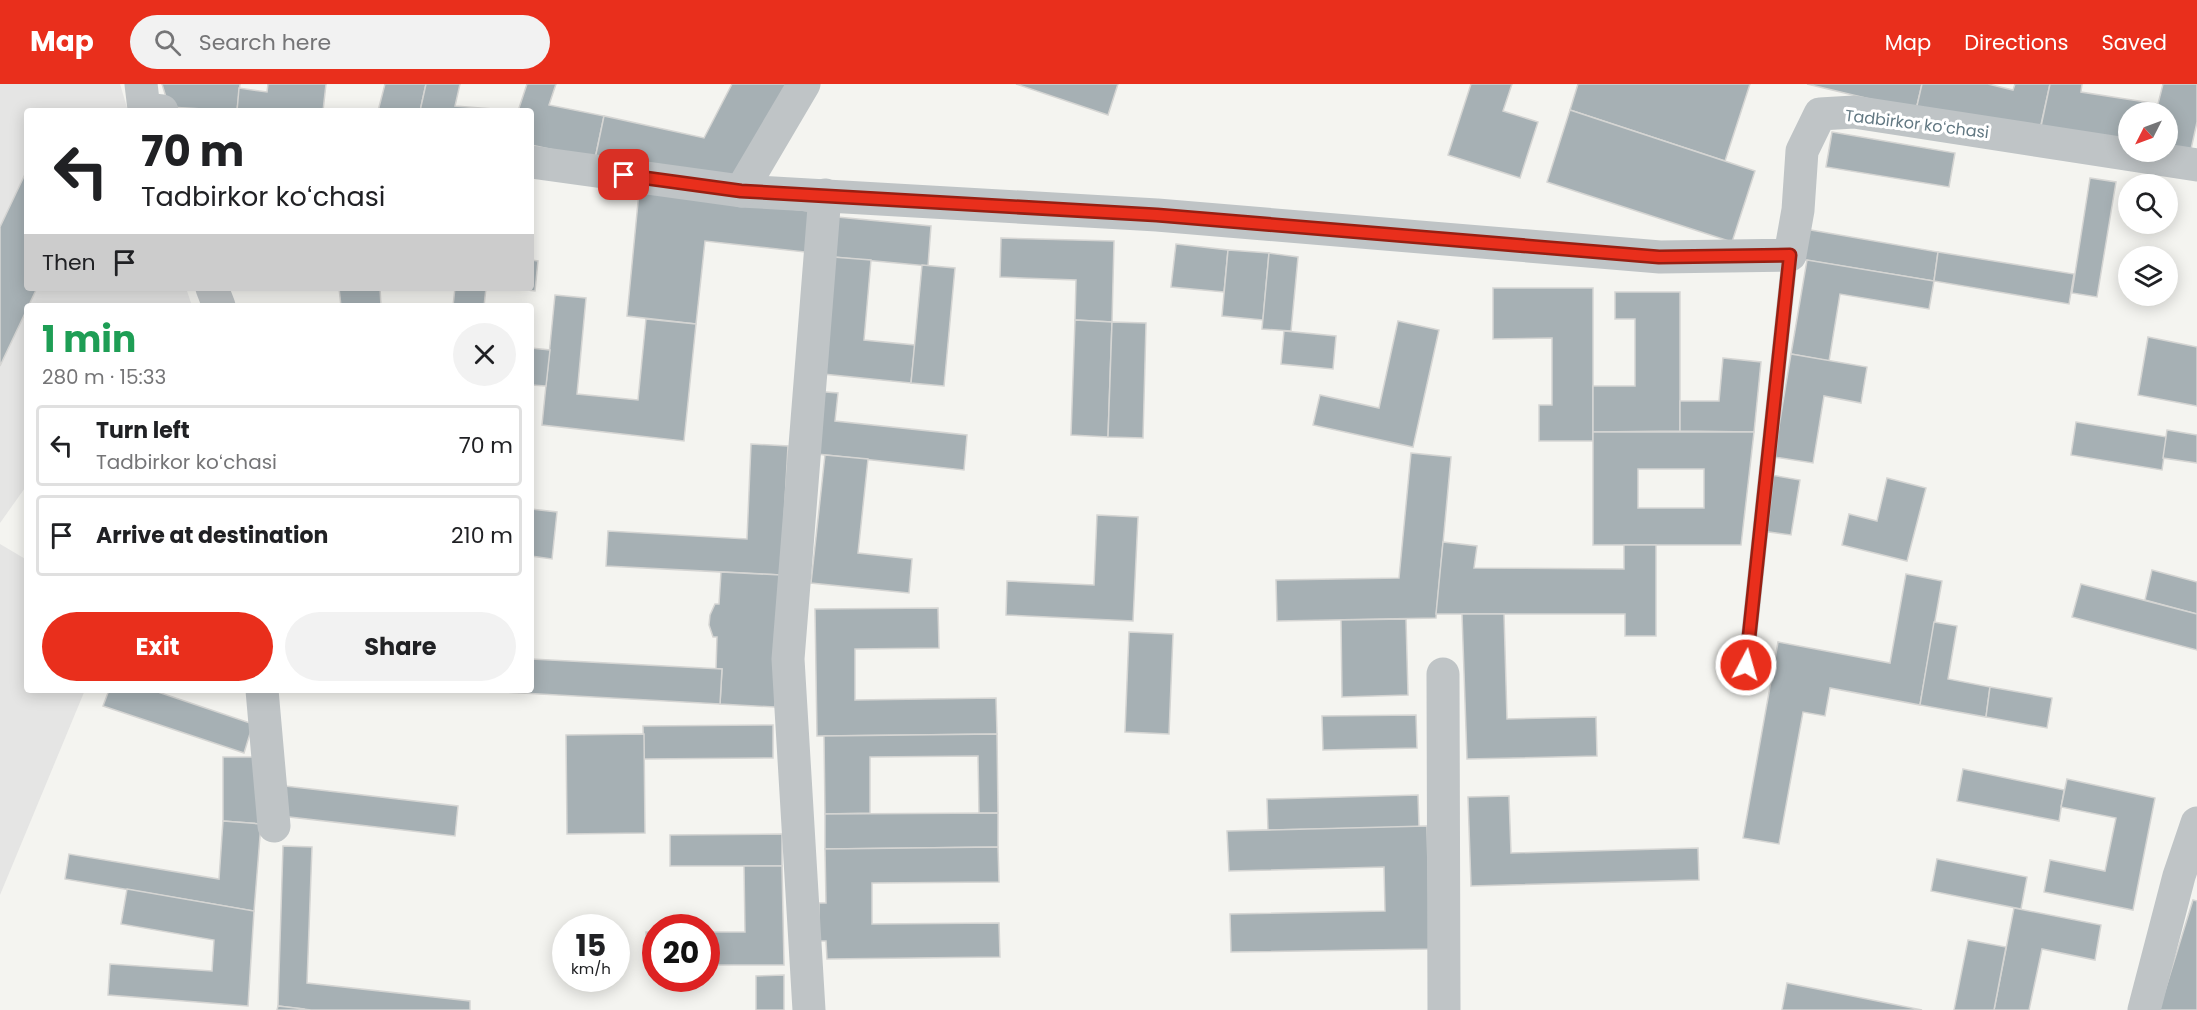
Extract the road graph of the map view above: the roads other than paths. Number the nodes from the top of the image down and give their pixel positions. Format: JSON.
{"nodes":[{"id":1,"x":804,"y":84,"type":"edge"},
{"id":2,"x":534,"y":162,"type":"edge"},
{"id":3,"x":2197,"y":165,"type":"edge"},
{"id":4,"x":741,"y":191,"type":"junction"},
{"id":5,"x":825,"y":195,"type":"junction"},
{"id":6,"x":1790,"y":255,"type":"junction"},
{"id":7,"x":1746,"y":665,"type":"dead end"},
{"id":8,"x":1443,"y":674,"type":"dead end"},
{"id":9,"x":262,"y":693,"type":"edge"},
{"id":10,"x":2197,"y":823,"type":"edge"},
{"id":11,"x":274,"y":826,"type":"dead end"},
{"id":12,"x":809,"y":1010,"type":"edge"},
{"id":13,"x":1444,"y":1010,"type":"edge"},
{"id":14,"x":2144,"y":1010,"type":"edge"}],
"edges":[{"from":1,"to":4,"type":"street"},
{"from":2,"to":4,"type":"street"},
{"from":3,"to":6,"type":"street","name":"Tadbirkor koʻchasi"},
{"from":4,"to":5,"type":"street"},
{"from":5,"to":6,"type":"street"},
{"from":5,"to":12,"type":"street"},
{"from":6,"to":7,"type":"lane"},
{"from":8,"to":13,"type":"street"},
{"from":9,"to":11,"type":"street"},
{"from":10,"to":14,"type":"street"}]}
